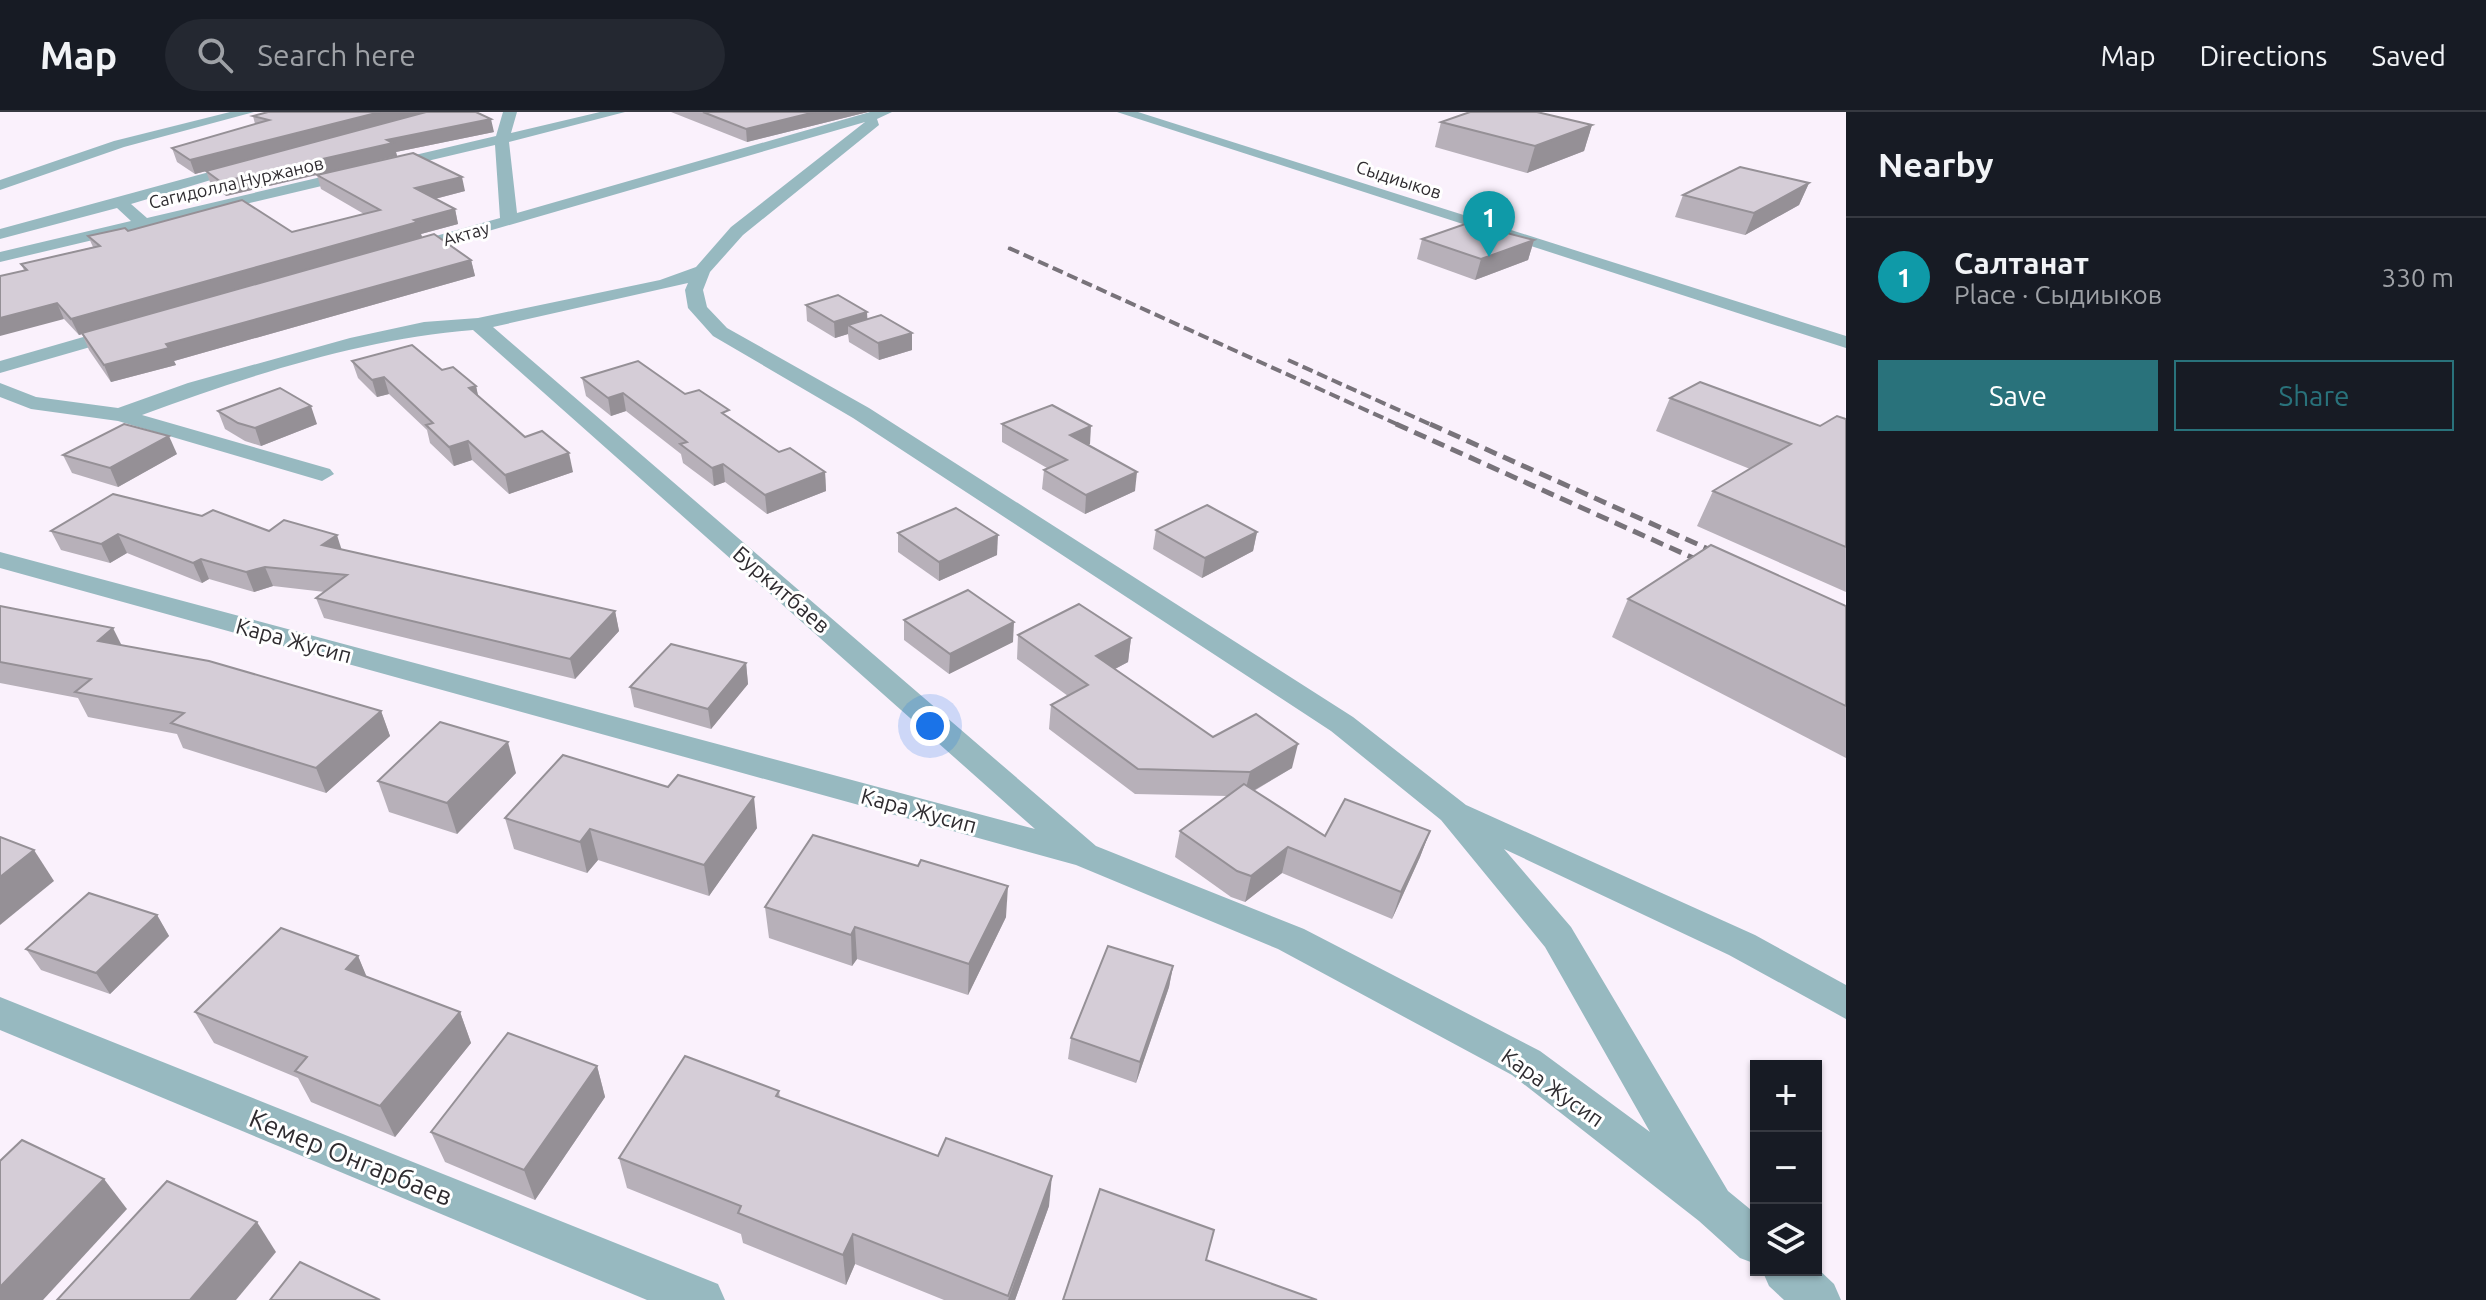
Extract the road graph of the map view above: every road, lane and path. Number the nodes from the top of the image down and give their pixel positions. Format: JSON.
{"nodes":[{"id":1,"x":247,"y":112,"type":"edge"},
{"id":2,"x":510,"y":112,"type":"edge"},
{"id":3,"x":618,"y":112,"type":"edge"},
{"id":4,"x":886,"y":112,"type":"edge"},
{"id":5,"x":1124,"y":112,"type":"edge"},
{"id":6,"x":502,"y":140,"type":"junction"},
{"id":7,"x":263,"y":162,"type":"edge"},
{"id":8,"x":0,"y":185,"type":"edge"},
{"id":9,"x":120,"y":202,"type":"junction"},
{"id":10,"x":509,"y":221,"type":"junction"},
{"id":11,"x":143,"y":223,"type":"junction"},
{"id":12,"x":0,"y":234,"type":"edge"},
{"id":13,"x":389,"y":255,"type":"edge"},
{"id":14,"x":0,"y":257,"type":"edge"},
{"id":15,"x":702,"y":271,"type":"junction"},
{"id":16,"x":150,"y":324,"type":"edge"},
{"id":17,"x":478,"y":324,"type":"junction"},
{"id":18,"x":1846,"y":342,"type":"edge"},
{"id":19,"x":0,"y":367,"type":"edge"},
{"id":20,"x":0,"y":389,"type":"edge"},
{"id":21,"x":120,"y":415,"type":"junction"},
{"id":22,"x":322,"y":474,"type":"dead end"},
{"id":23,"x":0,"y":560,"type":"edge"},
{"id":24,"x":1453,"y":812,"type":"junction"},
{"id":25,"x":1086,"y":855,"type":"junction"},
{"id":26,"x":1846,"y":1003,"type":"edge"},
{"id":27,"x":0,"y":1013,"type":"edge"},
{"id":28,"x":1714,"y":1206,"type":"junction"},
{"id":29,"x":1750,"y":1238,"type":"edge"},
{"id":30,"x":1792,"y":1276,"type":"edge"},
{"id":31,"x":702,"y":1300,"type":"edge"},
{"id":32,"x":1818,"y":1300,"type":"edge"}],
"edges":[{"from":1,"to":8,"type":"street"},
{"from":2,"to":6,"type":"street"},
{"from":3,"to":6,"type":"street","name":"Сагидолла Нуржанов"},
{"from":4,"to":10,"type":"street","name":"Актау"},
{"from":4,"to":15,"type":"street"},
{"from":5,"to":18,"type":"street","name":"Сыдиыков"},
{"from":6,"to":10,"type":"street"},
{"from":6,"to":11,"type":"street","name":"Сагидолла Нуржанов"},
{"from":7,"to":9,"type":"street","name":"Сагидолла Нуржанов"},
{"from":9,"to":11,"type":"street","name":"Сагидолла Нуржанов"},
{"from":9,"to":12,"type":"street"},
{"from":10,"to":13,"type":"street","name":"Актау"},
{"from":11,"to":14,"type":"street","name":"Сагидолла Нуржанов"},
{"from":15,"to":17,"type":"street"},
{"from":15,"to":24,"type":"street"},
{"from":16,"to":19,"type":"street"},
{"from":17,"to":21,"type":"street"},
{"from":17,"to":25,"type":"street","name":"Буркитбаев"},
{"from":20,"to":21,"type":"street"},
{"from":21,"to":22,"type":"street"},
{"from":23,"to":25,"type":"street","name":"Кара Жусип"},
{"from":24,"to":26,"type":"street"},
{"from":24,"to":28,"type":"street"},
{"from":25,"to":28,"type":"street","name":"Кара Жусип"},
{"from":27,"to":31,"type":"street","name":"Кемер Онгарбаев"},
{"from":28,"to":29,"type":"street","name":"Кара Жусип"},
{"from":30,"to":32,"type":"street"}]}
